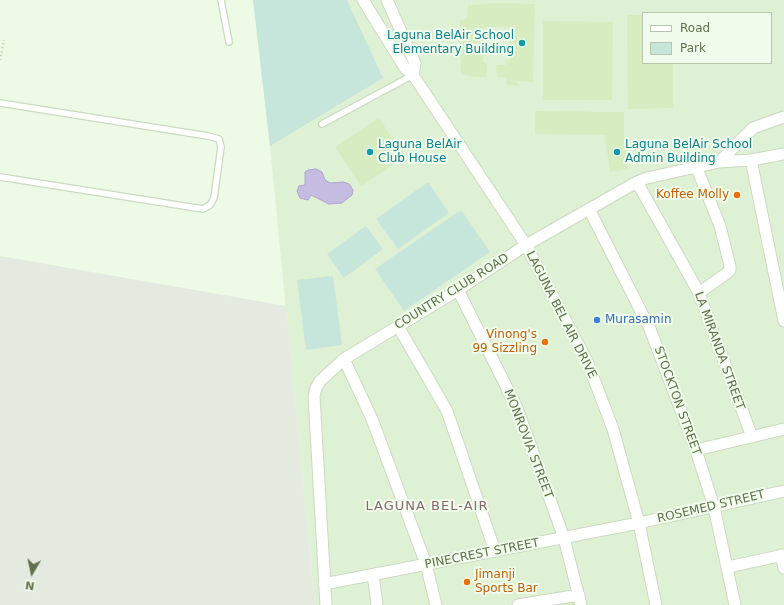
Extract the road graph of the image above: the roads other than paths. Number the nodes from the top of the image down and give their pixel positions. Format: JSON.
{"nodes":[{"id":1,"x":221,"y":0,"type":"edge"},
{"id":2,"x":363,"y":0,"type":"edge"},
{"id":3,"x":387,"y":0,"type":"edge"},
{"id":4,"x":229,"y":42,"type":"dead end"},
{"id":5,"x":413,"y":75,"type":"junction"},
{"id":6,"x":0,"y":103,"type":"edge"},
{"id":7,"x":784,"y":117,"type":"edge"},
{"id":8,"x":322,"y":124,"type":"dead end"},
{"id":9,"x":784,"y":154,"type":"edge"},
{"id":10,"x":751,"y":160,"type":"junction"},
{"id":11,"x":719,"y":162,"type":"junction"},
{"id":12,"x":696,"y":166,"type":"junction"},
{"id":13,"x":0,"y":177,"type":"edge"},
{"id":14,"x":637,"y":182,"type":"junction"},
{"id":15,"x":589,"y":209,"type":"junction"},
{"id":16,"x":526,"y":245,"type":"junction"},
{"id":17,"x":458,"y":290,"type":"junction"},
{"id":18,"x":699,"y":293,"type":"junction"},
{"id":19,"x":784,"y":321,"type":"edge"},
{"id":20,"x":398,"y":326,"type":"junction"},
{"id":21,"x":344,"y":359,"type":"junction"},
{"id":22,"x":784,"y":429,"type":"edge"},
{"id":23,"x":752,"y":437,"type":"junction"},
{"id":24,"x":696,"y":450,"type":"junction"},
{"id":25,"x":784,"y":491,"type":"edge"},
{"id":26,"x":714,"y":507,"type":"junction"},
{"id":27,"x":639,"y":523,"type":"junction"},
{"id":28,"x":564,"y":538,"type":"junction"},
{"id":29,"x":494,"y":551,"type":"junction"},
{"id":30,"x":783,"y":555,"type":"edge"},
{"id":31,"x":426,"y":564,"type":"junction"},
{"id":32,"x":728,"y":567,"type":"junction"},
{"id":33,"x":784,"y":568,"type":"edge"},
{"id":34,"x":373,"y":575,"type":"junction"},
{"id":35,"x":324,"y":584,"type":"junction"},
{"id":36,"x":580,"y":600,"type":"edge"},
{"id":37,"x":326,"y":605,"type":"edge"},
{"id":38,"x":377,"y":605,"type":"edge"},
{"id":39,"x":436,"y":605,"type":"edge"},
{"id":40,"x":518,"y":605,"type":"edge"},
{"id":41,"x":656,"y":605,"type":"edge"},
{"id":42,"x":735,"y":605,"type":"edge"}],
"edges":[{"from":1,"to":4,"type":"lane"},
{"from":2,"to":5,"type":"street","name":"LAGUNA BEL AIR DRIVE"},
{"from":3,"to":5,"type":"street"},
{"from":5,"to":8,"type":"lane"},
{"from":5,"to":16,"type":"street","name":"LAGUNA BEL AIR DRIVE"},
{"from":6,"to":13,"type":"lane"},
{"from":7,"to":11,"type":"street"},
{"from":9,"to":10,"type":"street","name":"COUNTRY CLUB ROAD"},
{"from":10,"to":11,"type":"street","name":"COUNTRY CLUB ROAD"},
{"from":10,"to":19,"type":"street"},
{"from":11,"to":12,"type":"street","name":"COUNTRY CLUB ROAD"},
{"from":12,"to":14,"type":"street","name":"COUNTRY CLUB ROAD"},
{"from":12,"to":18,"type":"street"},
{"from":14,"to":15,"type":"street","name":"COUNTRY CLUB ROAD"},
{"from":14,"to":18,"type":"street","name":"LA MIRANDA STREET"},
{"from":15,"to":16,"type":"street","name":"COUNTRY CLUB ROAD"},
{"from":15,"to":24,"type":"street","name":"STOCKTON STREET"},
{"from":16,"to":17,"type":"street","name":"COUNTRY CLUB ROAD"},
{"from":16,"to":27,"type":"street","name":"LAGUNA BEL AIR DRIVE"},
{"from":17,"to":20,"type":"street","name":"COUNTRY CLUB ROAD"},
{"from":17,"to":28,"type":"street","name":"MONROVIA STREET"},
{"from":18,"to":23,"type":"street","name":"LA MIRANDA STREET"},
{"from":20,"to":21,"type":"street","name":"COUNTRY CLUB ROAD"},
{"from":20,"to":29,"type":"street"},
{"from":21,"to":31,"type":"street"},
{"from":21,"to":35,"type":"street","name":"COUNTRY CLUB ROAD"},
{"from":22,"to":23,"type":"street"},
{"from":23,"to":24,"type":"street"},
{"from":24,"to":26,"type":"street","name":"STOCKTON STREET"},
{"from":25,"to":26,"type":"street","name":"ROSEMED STREET"},
{"from":26,"to":27,"type":"street","name":"ROSEMED STREET"},
{"from":26,"to":32,"type":"street","name":"STOCKTON STREET"},
{"from":27,"to":28,"type":"street","name":"PINECREST STREET"},
{"from":27,"to":41,"type":"street","name":"LAGUNA BEL AIR DRIVE"},
{"from":28,"to":29,"type":"street","name":"PINECREST STREET"},
{"from":28,"to":36,"type":"street","name":"MONROVIA STREET"},
{"from":29,"to":31,"type":"street","name":"PINECREST STREET"},
{"from":30,"to":32,"type":"street"},
{"from":30,"to":33,"type":"street"},
{"from":31,"to":34,"type":"street","name":"PINECREST STREET"},
{"from":31,"to":39,"type":"street"},
{"from":32,"to":42,"type":"street","name":"STOCKTON STREET"},
{"from":34,"to":35,"type":"street","name":"PINECREST STREET"},
{"from":34,"to":38,"type":"street"},
{"from":35,"to":37,"type":"street","name":"COUNTRY CLUB ROAD"},
{"from":36,"to":40,"type":"street"}]}
